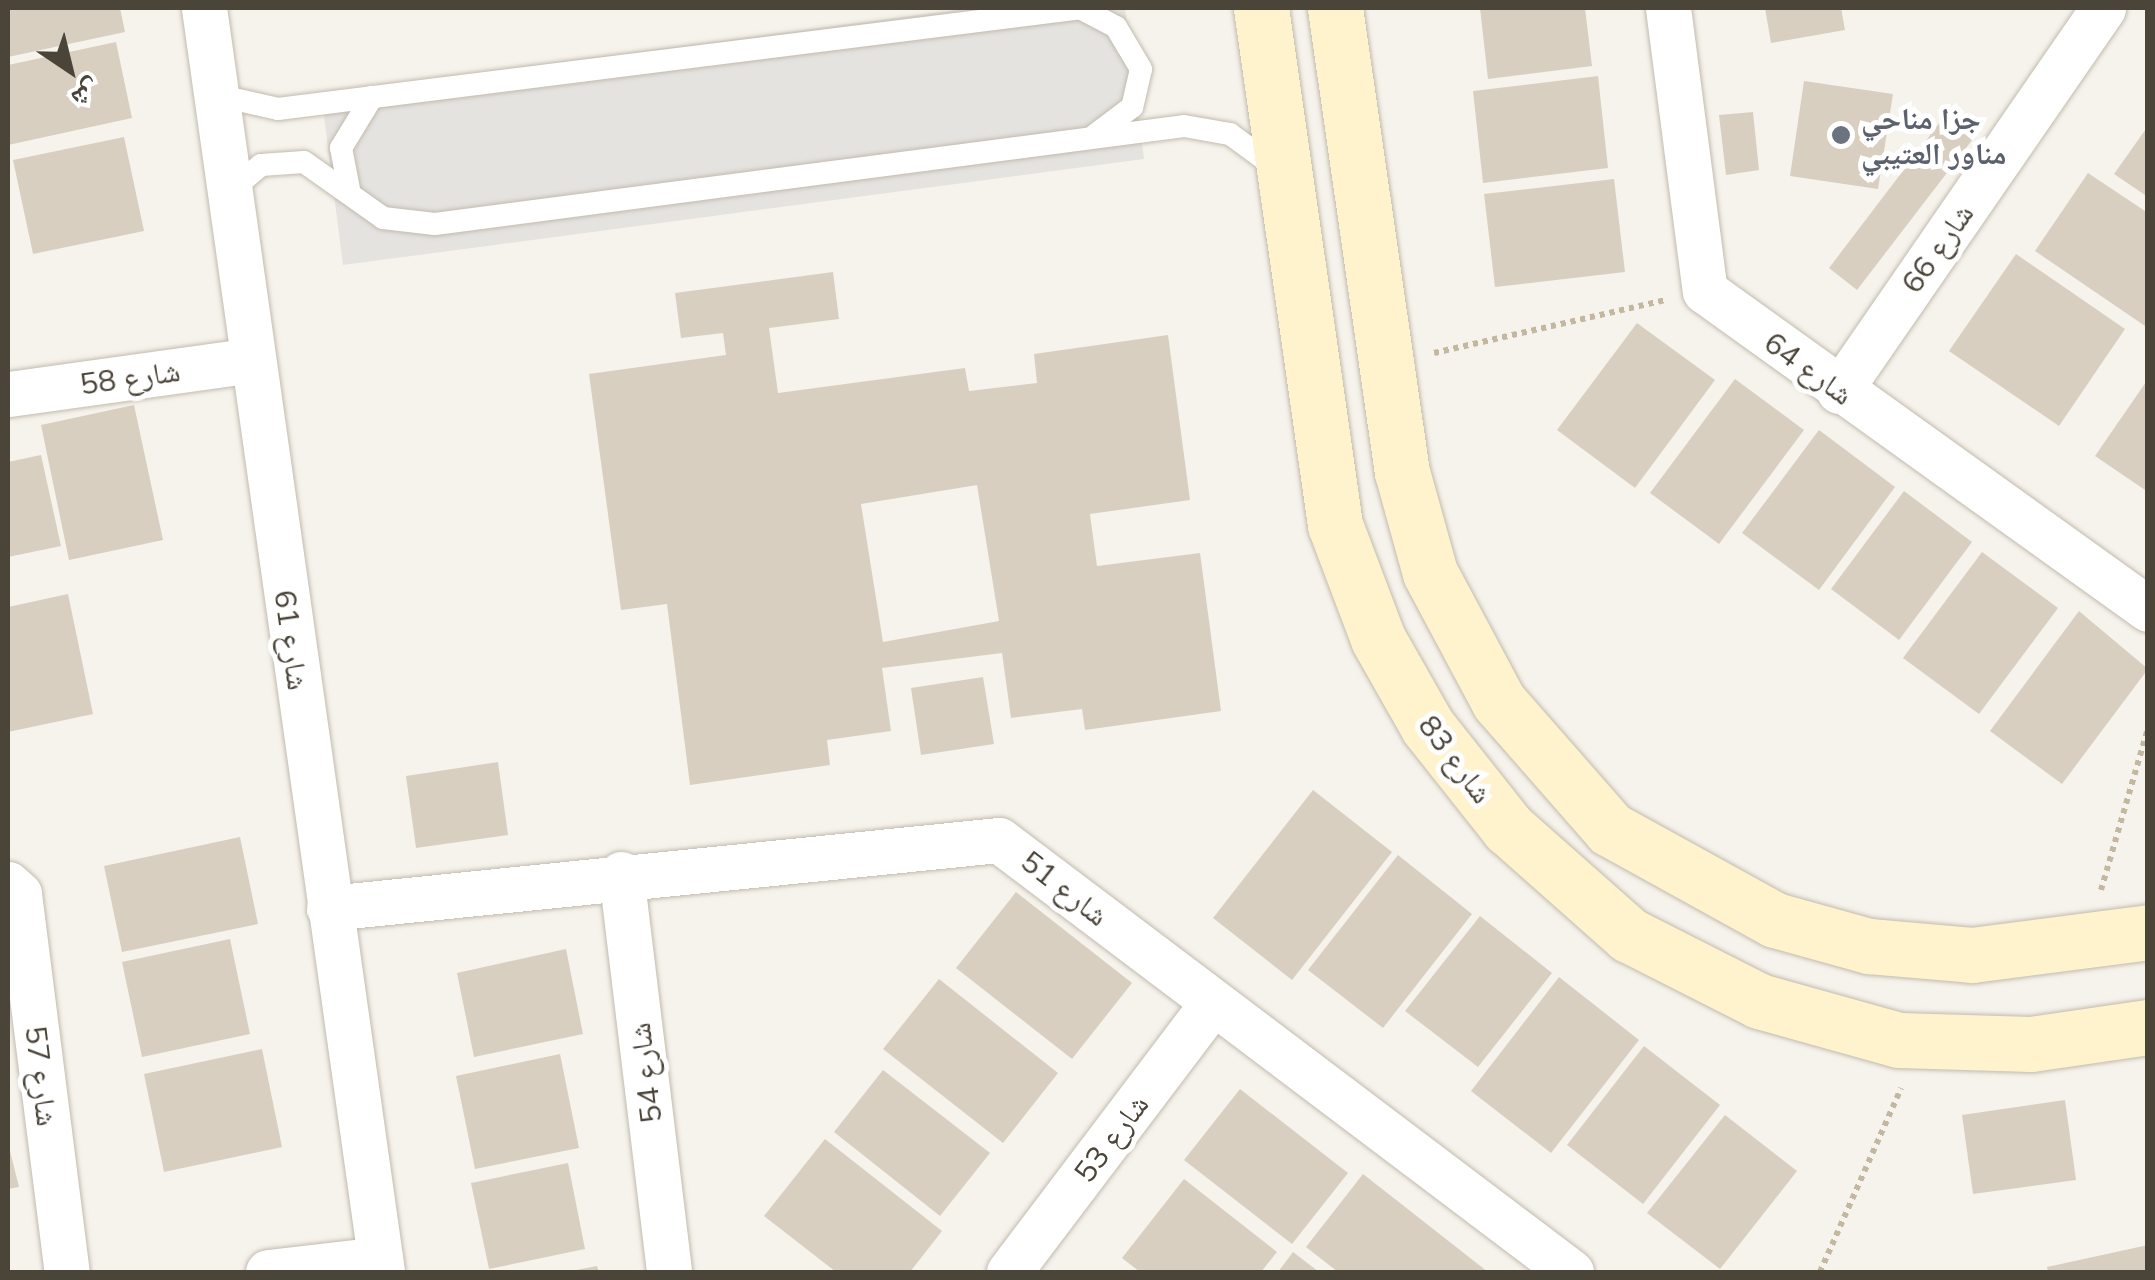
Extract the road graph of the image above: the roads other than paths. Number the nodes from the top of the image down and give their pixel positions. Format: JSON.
{"nodes":[{"id":1,"x":204,"y":8,"type":"edge"},
{"id":2,"x":1081,"y":8,"type":"edge"},
{"id":3,"x":1261,"y":8,"type":"edge"},
{"id":4,"x":1335,"y":8,"type":"edge"},
{"id":5,"x":1668,"y":8,"type":"edge"},
{"id":6,"x":2103,"y":8,"type":"edge"},
{"id":7,"x":216,"y":95,"type":"junction"},
{"id":8,"x":372,"y":97,"type":"junction"},
{"id":9,"x":1090,"y":139,"type":"junction"},
{"id":10,"x":1285,"y":176,"type":"junction"},
{"id":11,"x":349,"y":188,"type":"junction"},
{"id":12,"x":229,"y":191,"type":"junction"},
{"id":13,"x":253,"y":360,"type":"junction"},
{"id":14,"x":1839,"y":390,"type":"junction"},
{"id":15,"x":8,"y":394,"type":"edge"},
{"id":16,"x":2148,"y":609,"type":"edge"},
{"id":17,"x":621,"y":874,"type":"junction"},
{"id":18,"x":8,"y":884,"type":"edge"},
{"id":19,"x":330,"y":908,"type":"junction"},
{"id":20,"x":2148,"y":932,"type":"edge"},
{"id":21,"x":1212,"y":1004,"type":"junction"},
{"id":22,"x":2148,"y":1028,"type":"edge"},
{"id":23,"x":381,"y":1266,"type":"edge"},
{"id":24,"x":67,"y":1272,"type":"edge"},
{"id":25,"x":268,"y":1272,"type":"edge"},
{"id":26,"x":670,"y":1272,"type":"edge"},
{"id":27,"x":1009,"y":1272,"type":"edge"},
{"id":28,"x":1571,"y":1272,"type":"edge"}],
"edges":[{"from":1,"to":7,"type":"street","name":"شارع 61"},
{"from":2,"to":8,"type":"lane"},
{"from":2,"to":9,"type":"lane"},
{"from":3,"to":10,"type":"street","name":"شارع 83"},
{"from":4,"to":20,"type":"street"},
{"from":5,"to":14,"type":"street","name":"شارع 64"},
{"from":6,"to":14,"type":"street","name":"شارع 66"},
{"from":7,"to":8,"type":"lane"},
{"from":7,"to":12,"type":"street","name":"شارع 61"},
{"from":8,"to":11,"type":"lane"},
{"from":9,"to":10,"type":"lane"},
{"from":9,"to":11,"type":"lane"},
{"from":10,"to":22,"type":"street","name":"شارع 83"},
{"from":11,"to":12,"type":"lane"},
{"from":12,"to":13,"type":"street","name":"شارع 61"},
{"from":13,"to":15,"type":"street","name":"شارع 58"},
{"from":13,"to":19,"type":"street","name":"شارع 61"},
{"from":14,"to":16,"type":"street","name":"شارع 64"},
{"from":17,"to":19,"type":"street","name":"شارع 51"},
{"from":17,"to":21,"type":"street","name":"شارع 51"},
{"from":17,"to":26,"type":"street","name":"شارع 54"},
{"from":18,"to":24,"type":"street","name":"شارع 57"},
{"from":19,"to":23,"type":"street","name":"شارع 61"},
{"from":21,"to":27,"type":"street","name":"شارع 53"},
{"from":21,"to":28,"type":"street","name":"شارع 51"},
{"from":23,"to":25,"type":"street"}]}
